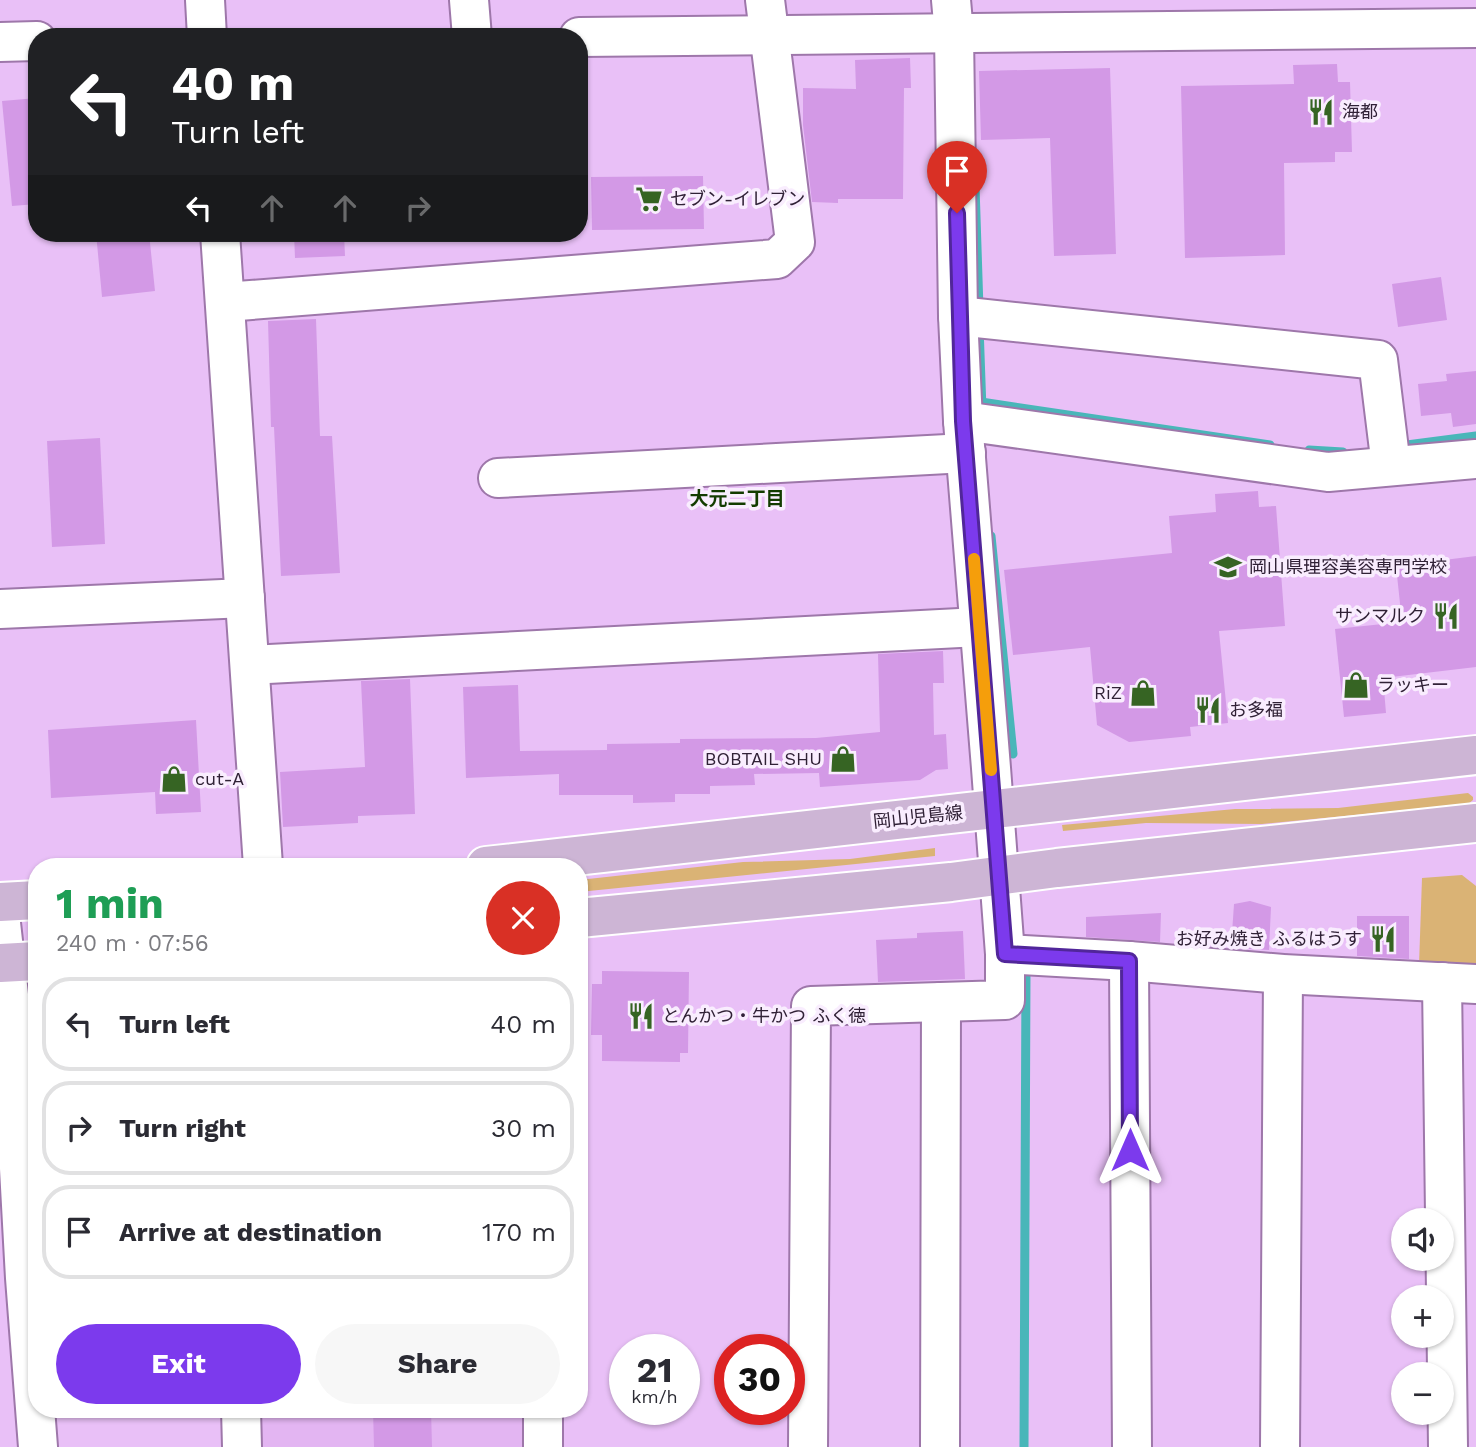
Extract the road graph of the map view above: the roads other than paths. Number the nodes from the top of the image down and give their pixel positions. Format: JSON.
{"nodes":[{"id":1,"x":205,"y":0,"type":"edge"},
{"id":2,"x":469,"y":0,"type":"edge"},
{"id":3,"x":952,"y":17,"type":"edge"},
{"id":4,"x":767,"y":18,"type":"edge"},
{"id":5,"x":207,"y":28,"type":"edge"},
{"id":6,"x":471,"y":28,"type":"edge"},
{"id":7,"x":1476,"y":28,"type":"edge"},
{"id":8,"x":588,"y":36,"type":"edge"},
{"id":9,"x":28,"y":41,"type":"edge"},
{"id":10,"x":0,"y":42,"type":"edge"},
{"id":11,"x":221,"y":242,"type":"edge"},
{"id":12,"x":225,"y":302,"type":"junction"},
{"id":13,"x":972,"y":317,"type":"junction"},
{"id":14,"x":973,"y":430,"type":"junction"},
{"id":15,"x":1389,"y":453,"type":"junction"},
{"id":16,"x":1476,"y":459,"type":"edge"},
{"id":17,"x":498,"y":478,"type":"dead end"},
{"id":18,"x":245,"y":598,"type":"junction"},
{"id":19,"x":0,"y":609,"type":"edge"},
{"id":20,"x":979,"y":627,"type":"junction"},
{"id":21,"x":250,"y":665,"type":"junction"},
{"id":22,"x":1476,"y":755,"type":"edge"},
{"id":23,"x":994,"y":809,"type":"junction"},
{"id":24,"x":1476,"y":822,"type":"edge"},
{"id":25,"x":263,"y":858,"type":"edge"},
{"id":26,"x":588,"y":858,"type":"edge"},
{"id":27,"x":998,"y":876,"type":"junction"},
{"id":28,"x":28,"y":900,"type":"edge"},
{"id":29,"x":0,"y":902,"type":"edge"},
{"id":30,"x":0,"y":914,"type":"edge"},
{"id":31,"x":588,"y":917,"type":"edge"},
{"id":32,"x":1005,"y":954,"type":"junction"},
{"id":33,"x":1129,"y":961,"type":"junction"},
{"id":34,"x":14,"y":962,"type":"edge"},
{"id":35,"x":1283,"y":974,"type":"junction"},
{"id":36,"x":1459,"y":983,"type":"edge"},
{"id":37,"x":941,"y":1002,"type":"junction"},
{"id":38,"x":28,"y":1240,"type":"edge"},
{"id":39,"x":37,"y":1418,"type":"edge"},
{"id":40,"x":241,"y":1418,"type":"edge"},
{"id":41,"x":543,"y":1418,"type":"edge"},
{"id":42,"x":38,"y":1447,"type":"edge"},
{"id":43,"x":242,"y":1447,"type":"edge"},
{"id":44,"x":543,"y":1447,"type":"edge"},
{"id":45,"x":808,"y":1447,"type":"edge"},
{"id":46,"x":940,"y":1447,"type":"edge"},
{"id":47,"x":1132,"y":1447,"type":"edge"},
{"id":48,"x":1280,"y":1447,"type":"edge"},
{"id":49,"x":1448,"y":1447,"type":"edge"}],
"edges":[{"from":1,"to":5,"type":"street"},
{"from":2,"to":6,"type":"street"},
{"from":3,"to":4,"type":"street"},
{"from":3,"to":7,"type":"street"},
{"from":3,"to":13,"type":"street"},
{"from":4,"to":8,"type":"street"},
{"from":4,"to":12,"type":"street"},
{"from":9,"to":10,"type":"street"},
{"from":11,"to":12,"type":"street"},
{"from":12,"to":18,"type":"street"},
{"from":13,"to":14,"type":"street"},
{"from":13,"to":15,"type":"street"},
{"from":14,"to":15,"type":"street"},
{"from":14,"to":17,"type":"street"},
{"from":14,"to":20,"type":"street"},
{"from":15,"to":16,"type":"street"},
{"from":18,"to":19,"type":"street"},
{"from":18,"to":21,"type":"street"},
{"from":20,"to":21,"type":"street"},
{"from":20,"to":23,"type":"street"},
{"from":21,"to":25,"type":"street"},
{"from":22,"to":23,"type":"main road","name":"岡山児島線"},
{"from":23,"to":26,"type":"main road","name":"岡山児島線"},
{"from":23,"to":27,"type":"street"},
{"from":24,"to":27,"type":"main road"},
{"from":27,"to":31,"type":"main road"},
{"from":27,"to":32,"type":"street"},
{"from":28,"to":29,"type":"main road"},
{"from":30,"to":34,"type":"street"},
{"from":32,"to":33,"type":"street"},
{"from":32,"to":37,"type":"street"},
{"from":33,"to":35,"type":"street"},
{"from":33,"to":47,"type":"street"},
{"from":34,"to":38,"type":"street"},
{"from":35,"to":36,"type":"street"},
{"from":35,"to":48,"type":"street"},
{"from":36,"to":49,"type":"street"},
{"from":37,"to":45,"type":"street"},
{"from":37,"to":46,"type":"street"},
{"from":39,"to":42,"type":"street"},
{"from":40,"to":43,"type":"street"},
{"from":41,"to":44,"type":"street"}]}
